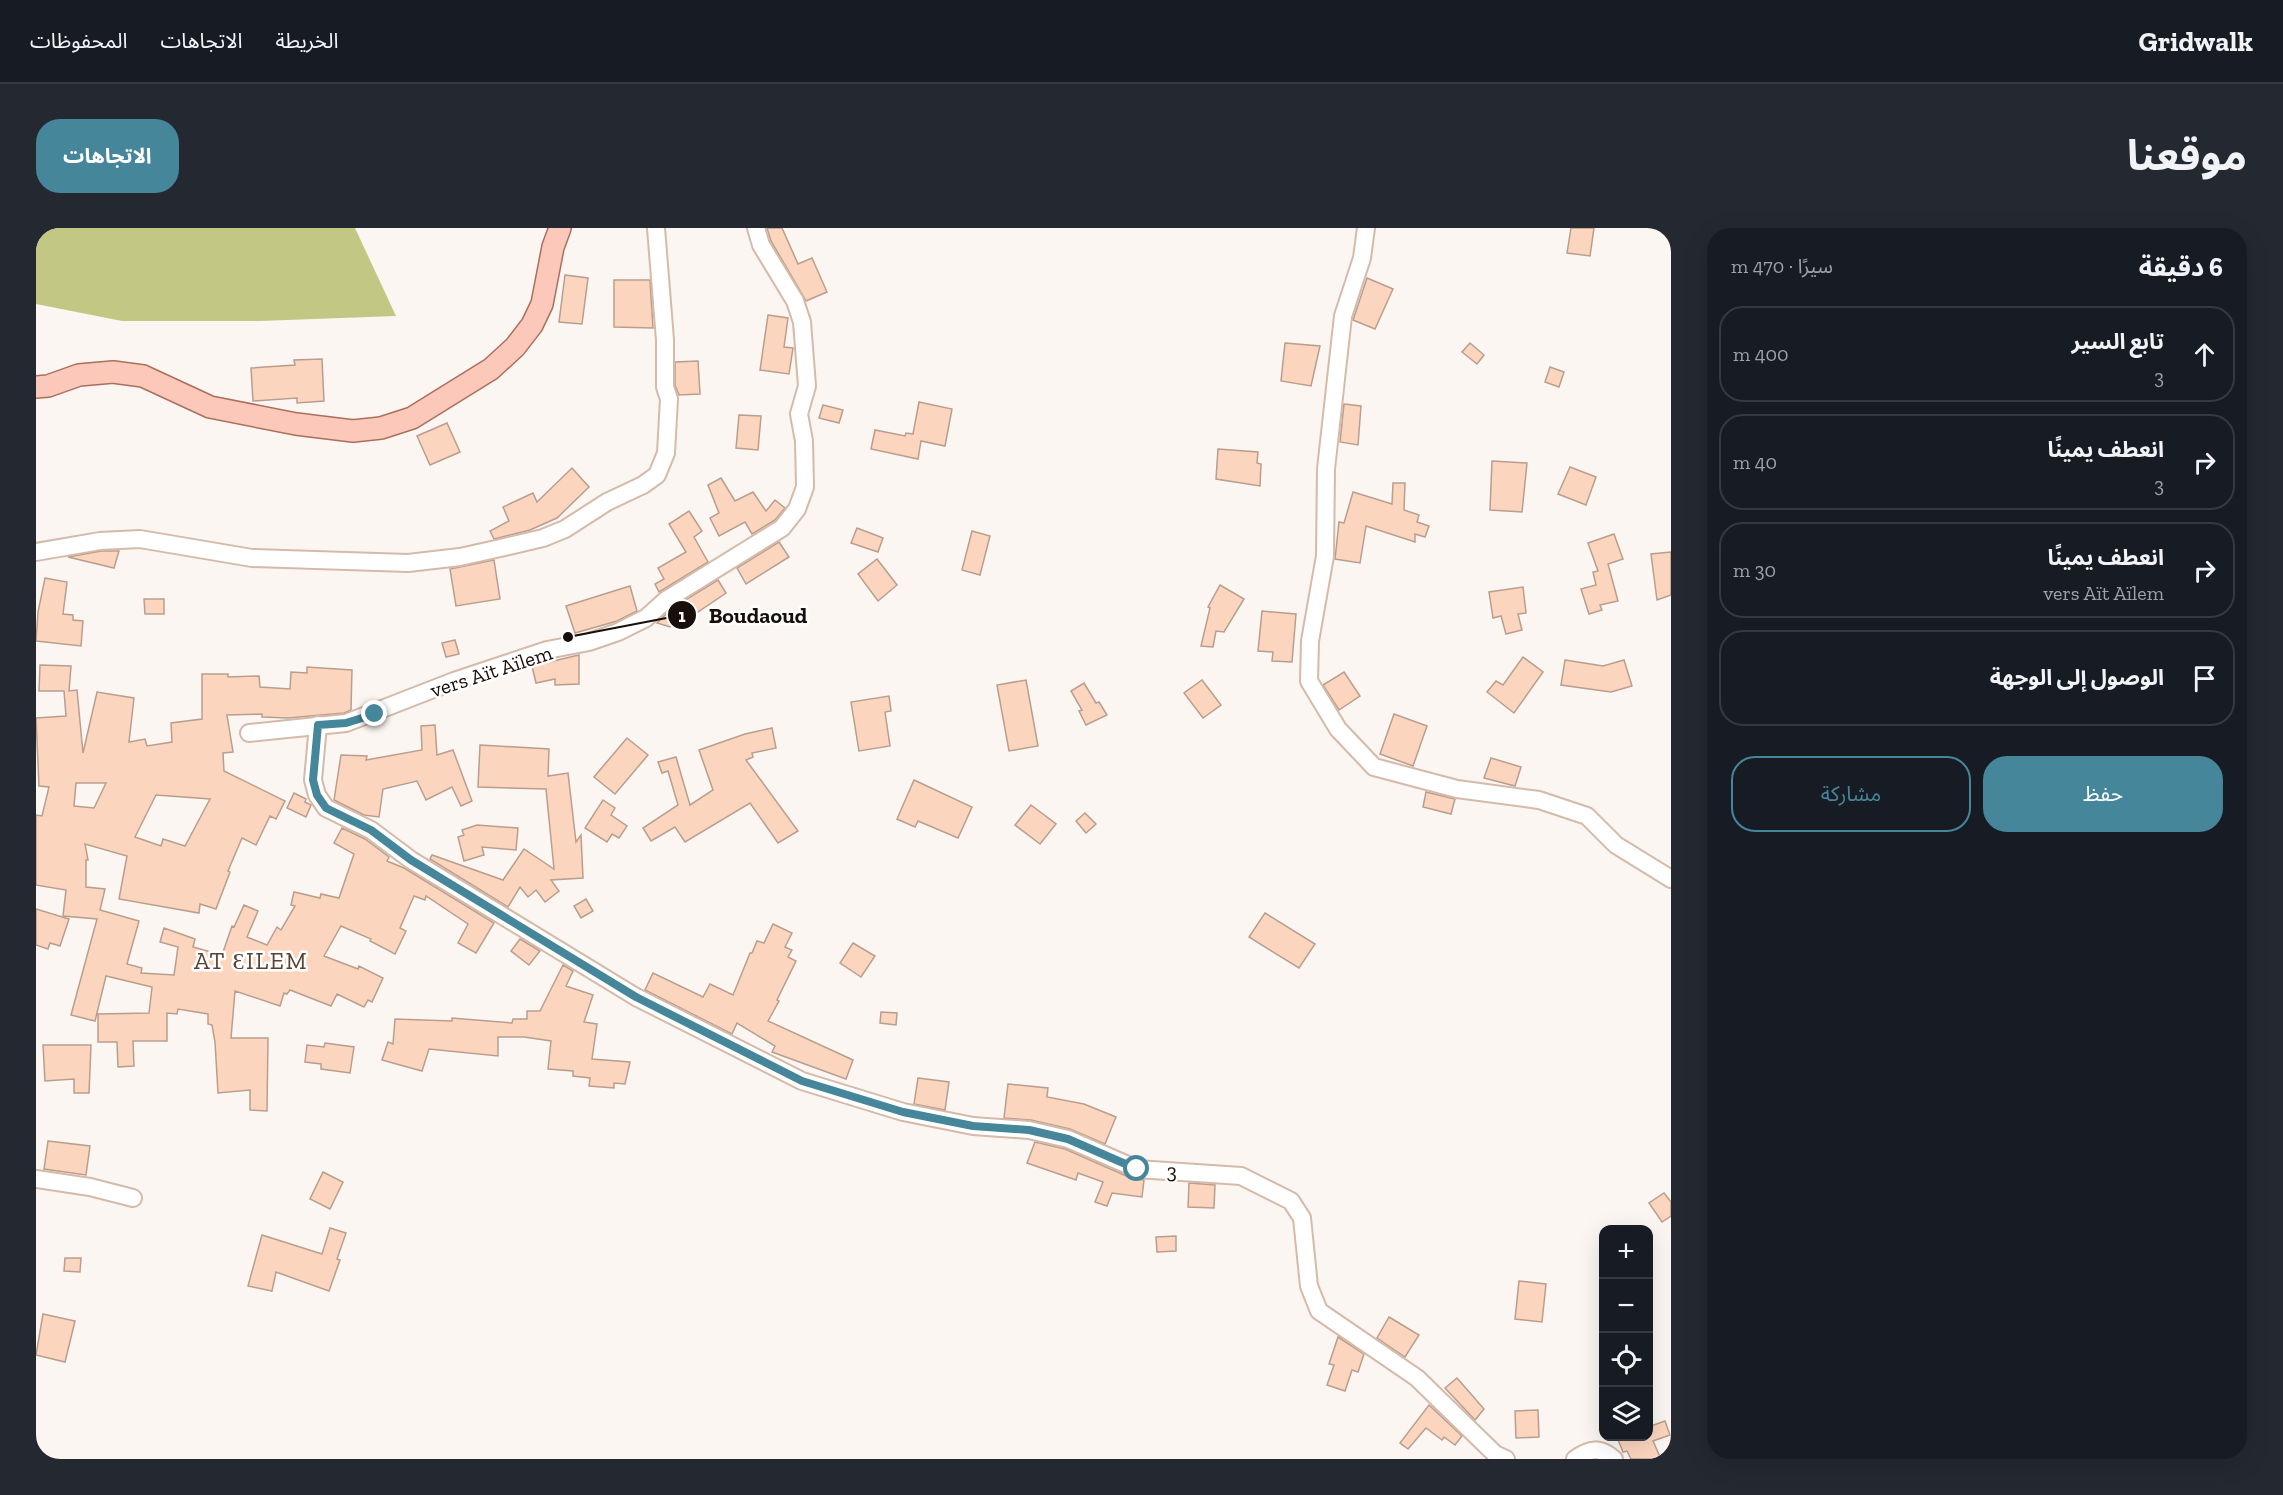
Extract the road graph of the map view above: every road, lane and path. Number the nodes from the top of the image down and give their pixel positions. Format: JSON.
{"nodes":[{"id":1,"x":560,"y":228,"type":"edge"},
{"id":2,"x":656,"y":228,"type":"edge"},
{"id":3,"x":756,"y":228,"type":"edge"},
{"id":4,"x":1366,"y":228,"type":"edge"},
{"id":5,"x":36,"y":387,"type":"edge"},
{"id":6,"x":36,"y":552,"type":"edge"},
{"id":7,"x":318,"y":725,"type":"junction"},
{"id":8,"x":249,"y":733,"type":"dead end"},
{"id":9,"x":1671,"y":879,"type":"edge"},
{"id":10,"x":36,"y":1179,"type":"edge"},
{"id":11,"x":133,"y":1198,"type":"dead end"},
{"id":12,"x":1506,"y":1459,"type":"edge"},
{"id":13,"x":1575,"y":1459,"type":"edge"},
{"id":14,"x":1614,"y":1459,"type":"edge"}],
"edges":[{"from":1,"to":5,"type":"main road"},
{"from":2,"to":6,"type":"street"},
{"from":3,"to":7,"type":"street","name":"vers Aït Aïlem"},
{"from":4,"to":9,"type":"street"},
{"from":7,"to":8,"type":"street","name":"vers Aït Aïlem"},
{"from":7,"to":12,"type":"street","name":"3"},
{"from":10,"to":11,"type":"street"},
{"from":13,"to":14,"type":"street"}]}
